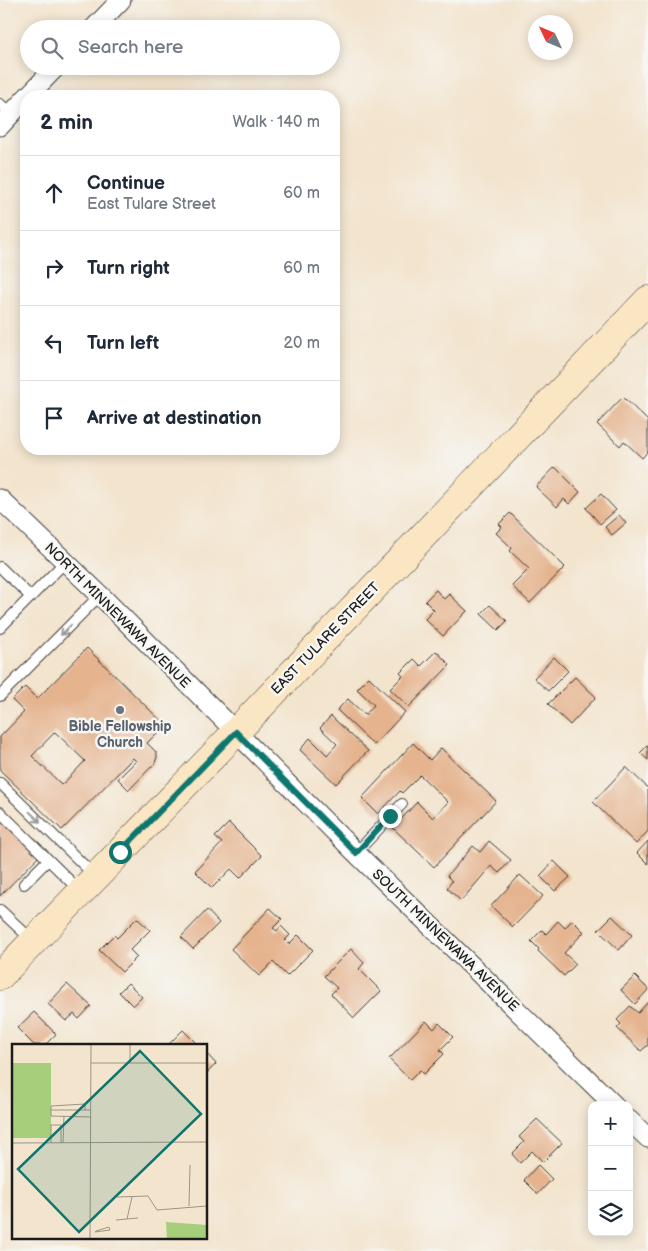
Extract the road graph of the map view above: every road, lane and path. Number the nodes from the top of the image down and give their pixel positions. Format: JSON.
{"nodes":[{"id":1,"x":121,"y":0,"type":"edge"},
{"id":2,"x":102,"y":20,"type":"edge"},
{"id":3,"x":48,"y":75,"type":"edge"},
{"id":4,"x":34,"y":90,"type":"edge"},
{"id":5,"x":20,"y":102,"type":"edge"},
{"id":6,"x":4,"y":115,"type":"edge"},
{"id":7,"x":648,"y":300,"type":"edge"},
{"id":8,"x":0,"y":499,"type":"edge"},
{"id":9,"x":66,"y":561,"type":"junction"},
{"id":10,"x":0,"y":567,"type":"edge"},
{"id":11,"x":100,"y":595,"type":"junction"},
{"id":12,"x":31,"y":597,"type":"junction"},
{"id":13,"x":0,"y":628,"type":"edge"},
{"id":14,"x":0,"y":696,"type":"edge"},
{"id":15,"x":236,"y":732,"type":"junction"},
{"id":16,"x":0,"y":783,"type":"edge"},
{"id":17,"x":402,"y":804,"type":"dead end"},
{"id":18,"x":0,"y":812,"type":"edge"},
{"id":19,"x":356,"y":853,"type":"junction"},
{"id":20,"x":48,"y":860,"type":"junction"},
{"id":21,"x":24,"y":884,"type":"dead end"},
{"id":22,"x":88,"y":884,"type":"junction"},
{"id":23,"x":0,"y":910,"type":"edge"},
{"id":24,"x":33,"y":941,"type":"junction"},
{"id":25,"x":0,"y":976,"type":"edge"},
{"id":26,"x":610,"y":1101,"type":"edge"},
{"id":27,"x":633,"y":1124,"type":"edge"},
{"id":28,"x":648,"y":1138,"type":"edge"}],
"edges":[{"from":1,"to":2,"type":"street"},
{"from":3,"to":4,"type":"street"},
{"from":5,"to":6,"type":"street"},
{"from":7,"to":15,"type":"main road","name":"EAST TULARE STREET"},
{"from":8,"to":9,"type":"street","name":"NORTH MINNEWAWA AVENUE"},
{"from":9,"to":11,"type":"street","name":"NORTH MINNEWAWA AVENUE"},
{"from":9,"to":12,"type":"lane"},
{"from":10,"to":12,"type":"lane"},
{"from":11,"to":14,"type":"lane","one_way":true},
{"from":11,"to":15,"type":"street","name":"NORTH MINNEWAWA AVENUE"},
{"from":12,"to":13,"type":"lane"},
{"from":15,"to":19,"type":"street","name":"SOUTH MINNEWAWA AVENUE"},
{"from":15,"to":22,"type":"main road","name":"EAST TULARE STREET"},
{"from":16,"to":22,"type":"lane","one_way":true},
{"from":17,"to":19,"type":"lane"},
{"from":18,"to":20,"type":"lane"},
{"from":19,"to":26,"type":"street","name":"SOUTH MINNEWAWA AVENUE"},
{"from":20,"to":21,"type":"lane"},
{"from":20,"to":22,"type":"lane"},
{"from":22,"to":24,"type":"main road","name":"EAST TULARE STREET"},
{"from":23,"to":24,"type":"lane"},
{"from":24,"to":25,"type":"main road","name":"EAST TULARE STREET"},
{"from":27,"to":28,"type":"street"}]}
